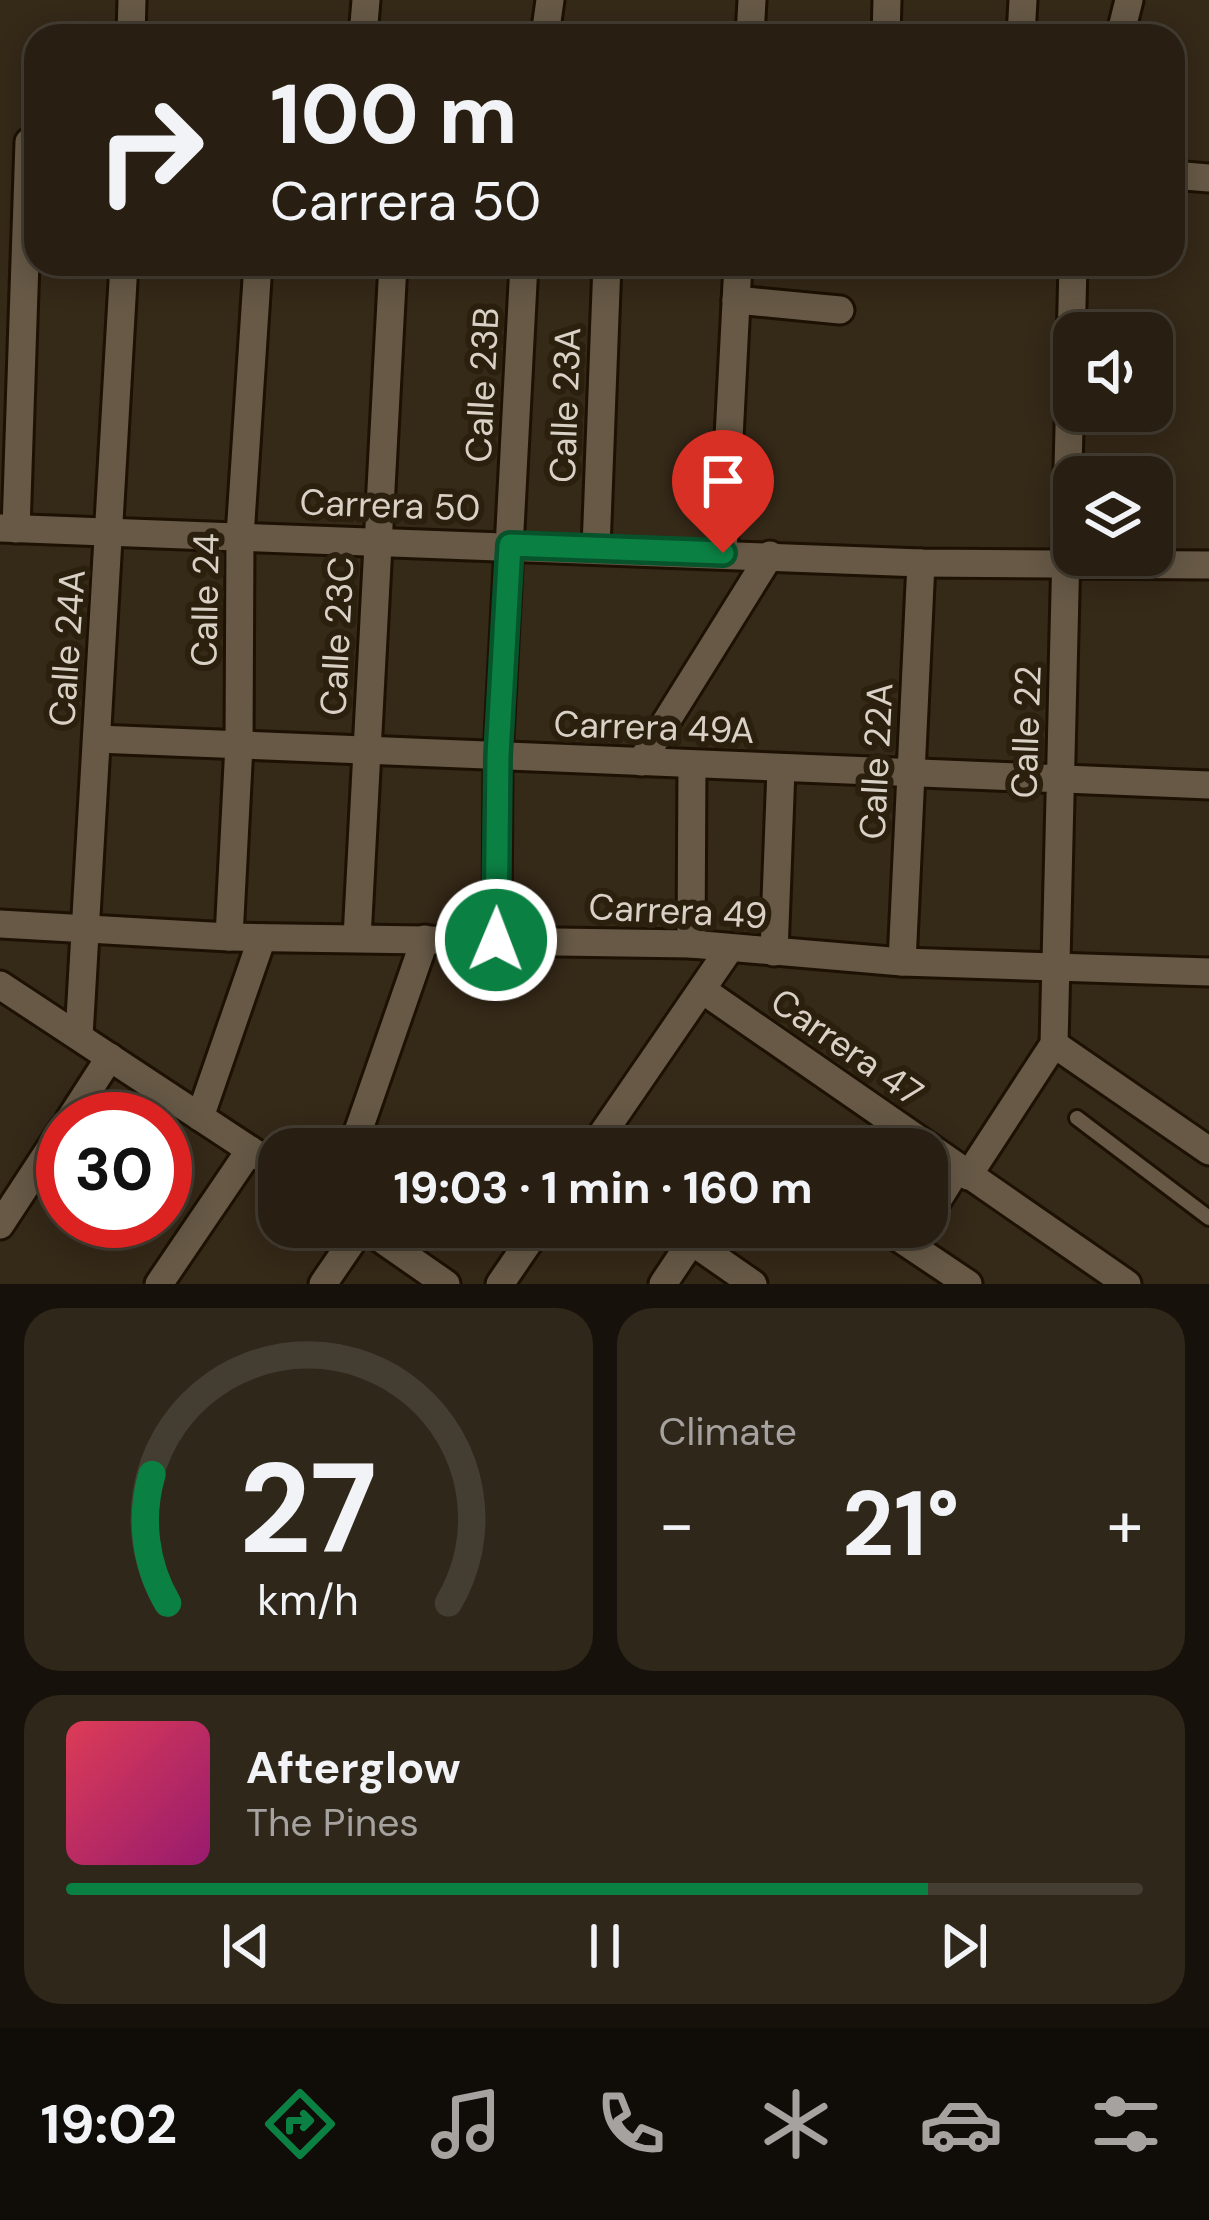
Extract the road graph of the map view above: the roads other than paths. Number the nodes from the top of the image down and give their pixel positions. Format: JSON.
{"nodes":[{"id":1,"x":24,"y":271,"type":"edge"},
{"id":2,"x":123,"y":276,"type":"edge"},
{"id":3,"x":257,"y":276,"type":"edge"},
{"id":4,"x":392,"y":276,"type":"edge"},
{"id":5,"x":523,"y":276,"type":"edge"},
{"id":6,"x":607,"y":276,"type":"edge"},
{"id":7,"x":737,"y":276,"type":"edge"},
{"id":8,"x":1073,"y":276,"type":"edge"},
{"id":9,"x":736,"y":300,"type":"junction"},
{"id":10,"x":840,"y":310,"type":"dead end"},
{"id":11,"x":1069,"y":456,"type":"edge"},
{"id":12,"x":8,"y":528,"type":"edge"},
{"id":13,"x":111,"y":532,"type":"junction"},
{"id":14,"x":240,"y":536,"type":"junction"},
{"id":15,"x":378,"y":541,"type":"junction"},
{"id":16,"x":510,"y":545,"type":"junction"},
{"id":17,"x":596,"y":548,"type":"junction"},
{"id":18,"x":723,"y":553,"type":"junction"},
{"id":19,"x":770,"y":555,"type":"junction"},
{"id":20,"x":921,"y":563,"type":"junction"},
{"id":21,"x":1053,"y":566,"type":"edge"},
{"id":22,"x":1173,"y":566,"type":"edge"},
{"id":23,"x":1209,"y":566,"type":"edge"},
{"id":24,"x":1067,"y":576,"type":"edge"},
{"id":25,"x":97,"y":739,"type":"junction"},
{"id":26,"x":239,"y":745,"type":"junction"},
{"id":27,"x":368,"y":751,"type":"junction"},
{"id":28,"x":498,"y":756,"type":"junction"},
{"id":29,"x":641,"y":763,"type":"junction"},
{"id":30,"x":692,"y":764,"type":"junction"},
{"id":31,"x":782,"y":769,"type":"junction"},
{"id":32,"x":912,"y":774,"type":"junction"},
{"id":33,"x":1060,"y":780,"type":"junction"},
{"id":34,"x":1209,"y":785,"type":"edge"},
{"id":35,"x":0,"y":924,"type":"edge"},
{"id":36,"x":83,"y":928,"type":"junction"},
{"id":37,"x":229,"y":937,"type":"junction"},
{"id":38,"x":262,"y":938,"type":"junction"},
{"id":39,"x":357,"y":938,"type":"junction"},
{"id":40,"x":424,"y":939,"type":"junction"},
{"id":41,"x":496,"y":940,"type":"junction"},
{"id":42,"x":692,"y":944,"type":"junction"},
{"id":43,"x":730,"y":948,"type":"junction"},
{"id":44,"x":774,"y":952,"type":"junction"},
{"id":45,"x":902,"y":962,"type":"junction"},
{"id":46,"x":1053,"y":966,"type":"junction"},
{"id":47,"x":1209,"y":972,"type":"edge"},
{"id":48,"x":0,"y":985,"type":"edge"},
{"id":49,"x":704,"y":991,"type":"junction"},
{"id":50,"x":79,"y":1036,"type":"junction"},
{"id":51,"x":1054,"y":1044,"type":"junction"},
{"id":52,"x":110,"y":1058,"type":"junction"},
{"id":53,"x":88,"y":1092,"type":"edge"},
{"id":54,"x":200,"y":1117,"type":"junction"},
{"id":55,"x":1077,"y":1118,"type":"dead end"},
{"id":56,"x":359,"y":1128,"type":"edge"},
{"id":57,"x":607,"y":1128,"type":"edge"},
{"id":58,"x":250,"y":1150,"type":"junction"},
{"id":59,"x":1209,"y":1151,"type":"edge"},
{"id":60,"x":258,"y":1155,"type":"edge"},
{"id":61,"x":36,"y":1170,"type":"edge"},
{"id":62,"x":963,"y":1173,"type":"junction"},
{"id":63,"x":948,"y":1191,"type":"edge"},
{"id":64,"x":1209,"y":1218,"type":"edge"},
{"id":65,"x":0,"y":1225,"type":"edge"},
{"id":66,"x":348,"y":1248,"type":"edge"},
{"id":67,"x":394,"y":1248,"type":"edge"},
{"id":68,"x":525,"y":1248,"type":"edge"},
{"id":69,"x":680,"y":1248,"type":"edge"},
{"id":70,"x":708,"y":1248,"type":"edge"},
{"id":71,"x":928,"y":1248,"type":"edge"},
{"id":72,"x":160,"y":1284,"type":"edge"},
{"id":73,"x":323,"y":1284,"type":"edge"},
{"id":74,"x":446,"y":1284,"type":"edge"},
{"id":75,"x":500,"y":1284,"type":"edge"},
{"id":76,"x":663,"y":1284,"type":"edge"},
{"id":77,"x":753,"y":1284,"type":"edge"},
{"id":78,"x":968,"y":1284,"type":"edge"},
{"id":79,"x":1127,"y":1284,"type":"edge"}],
"edges":[{"from":1,"to":12,"type":"street"},
{"from":2,"to":13,"type":"street","name":"Calle 24A"},
{"from":3,"to":14,"type":"street","name":"Calle 24"},
{"from":4,"to":15,"type":"street","name":"Calle 23C"},
{"from":5,"to":16,"type":"street","name":"Calle 23B"},
{"from":6,"to":17,"type":"street","name":"Calle 23A"},
{"from":7,"to":9,"type":"street"},
{"from":8,"to":11,"type":"street","name":"Calle 22"},
{"from":9,"to":10,"type":"street"},
{"from":9,"to":18,"type":"street"},
{"from":12,"to":13,"type":"street","name":"Carrera 50"},
{"from":13,"to":14,"type":"street","name":"Carrera 50"},
{"from":13,"to":25,"type":"street","name":"Calle 24A"},
{"from":14,"to":15,"type":"street","name":"Carrera 50"},
{"from":14,"to":26,"type":"street","name":"Calle 24"},
{"from":15,"to":16,"type":"street","name":"Carrera 50"},
{"from":15,"to":27,"type":"street","name":"Calle 23C"},
{"from":16,"to":17,"type":"street","name":"Carrera 50"},
{"from":16,"to":28,"type":"street","name":"Calle 23B"},
{"from":17,"to":18,"type":"street","name":"Carrera 50"},
{"from":18,"to":19,"type":"street","name":"Carrera 50"},
{"from":19,"to":20,"type":"street","name":"Carrera 50"},
{"from":19,"to":29,"type":"street"},
{"from":20,"to":21,"type":"street","name":"Carrera 50"},
{"from":20,"to":32,"type":"street","name":"Calle 22A"},
{"from":22,"to":23,"type":"street","name":"Carrera 50"},
{"from":24,"to":33,"type":"street","name":"Calle 22"},
{"from":25,"to":26,"type":"street","name":"Carrera 49A"},
{"from":25,"to":36,"type":"street","name":"Calle 24A"},
{"from":26,"to":27,"type":"street","name":"Carrera 49A"},
{"from":26,"to":37,"type":"street","name":"Calle 24"},
{"from":27,"to":28,"type":"street","name":"Carrera 49A"},
{"from":27,"to":39,"type":"street","name":"Calle 23C"},
{"from":28,"to":29,"type":"street","name":"Carrera 49A"},
{"from":28,"to":41,"type":"street","name":"Calle 23B"},
{"from":29,"to":30,"type":"street","name":"Carrera 49A"},
{"from":30,"to":31,"type":"street","name":"Carrera 49A"},
{"from":30,"to":42,"type":"street"},
{"from":31,"to":32,"type":"street","name":"Carrera 49A"},
{"from":31,"to":44,"type":"street"},
{"from":32,"to":33,"type":"street","name":"Carrera 49A"},
{"from":32,"to":45,"type":"street","name":"Calle 22A"},
{"from":33,"to":34,"type":"street","name":"Carrera 49A"},
{"from":33,"to":46,"type":"street","name":"Calle 22"},
{"from":35,"to":36,"type":"street","name":"Carrera 49"},
{"from":36,"to":37,"type":"street","name":"Carrera 49"},
{"from":36,"to":50,"type":"street","name":"Calle 24A"},
{"from":37,"to":38,"type":"street","name":"Carrera 49"},
{"from":38,"to":39,"type":"street","name":"Carrera 49"},
{"from":38,"to":54,"type":"street"},
{"from":39,"to":40,"type":"street","name":"Carrera 49"},
{"from":40,"to":41,"type":"street","name":"Carrera 49"},
{"from":40,"to":56,"type":"street"},
{"from":41,"to":42,"type":"street","name":"Carrera 49"},
{"from":42,"to":43,"type":"street","name":"Carrera 49"},
{"from":43,"to":44,"type":"street","name":"Carrera 49"},
{"from":43,"to":49,"type":"street"},
{"from":44,"to":45,"type":"street","name":"Carrera 49"},
{"from":45,"to":46,"type":"street","name":"Carrera 49"},
{"from":46,"to":47,"type":"street","name":"Carrera 49"},
{"from":46,"to":51,"type":"street","name":"Calle 22"},
{"from":48,"to":50,"type":"street"},
{"from":49,"to":57,"type":"street"},
{"from":49,"to":62,"type":"street","name":"Carrera 47"},
{"from":50,"to":52,"type":"street"},
{"from":51,"to":59,"type":"street"},
{"from":51,"to":62,"type":"street"},
{"from":52,"to":53,"type":"street"},
{"from":52,"to":54,"type":"street"},
{"from":54,"to":58,"type":"street"},
{"from":55,"to":64,"type":"lane"},
{"from":58,"to":60,"type":"street"},
{"from":58,"to":72,"type":"street"},
{"from":61,"to":65,"type":"street"},
{"from":62,"to":63,"type":"street"},
{"from":62,"to":79,"type":"street","name":"Carrera 47"},
{"from":66,"to":73,"type":"street"},
{"from":67,"to":74,"type":"street"},
{"from":68,"to":75,"type":"street"},
{"from":69,"to":76,"type":"street"},
{"from":70,"to":77,"type":"street"},
{"from":71,"to":78,"type":"street"}]}
